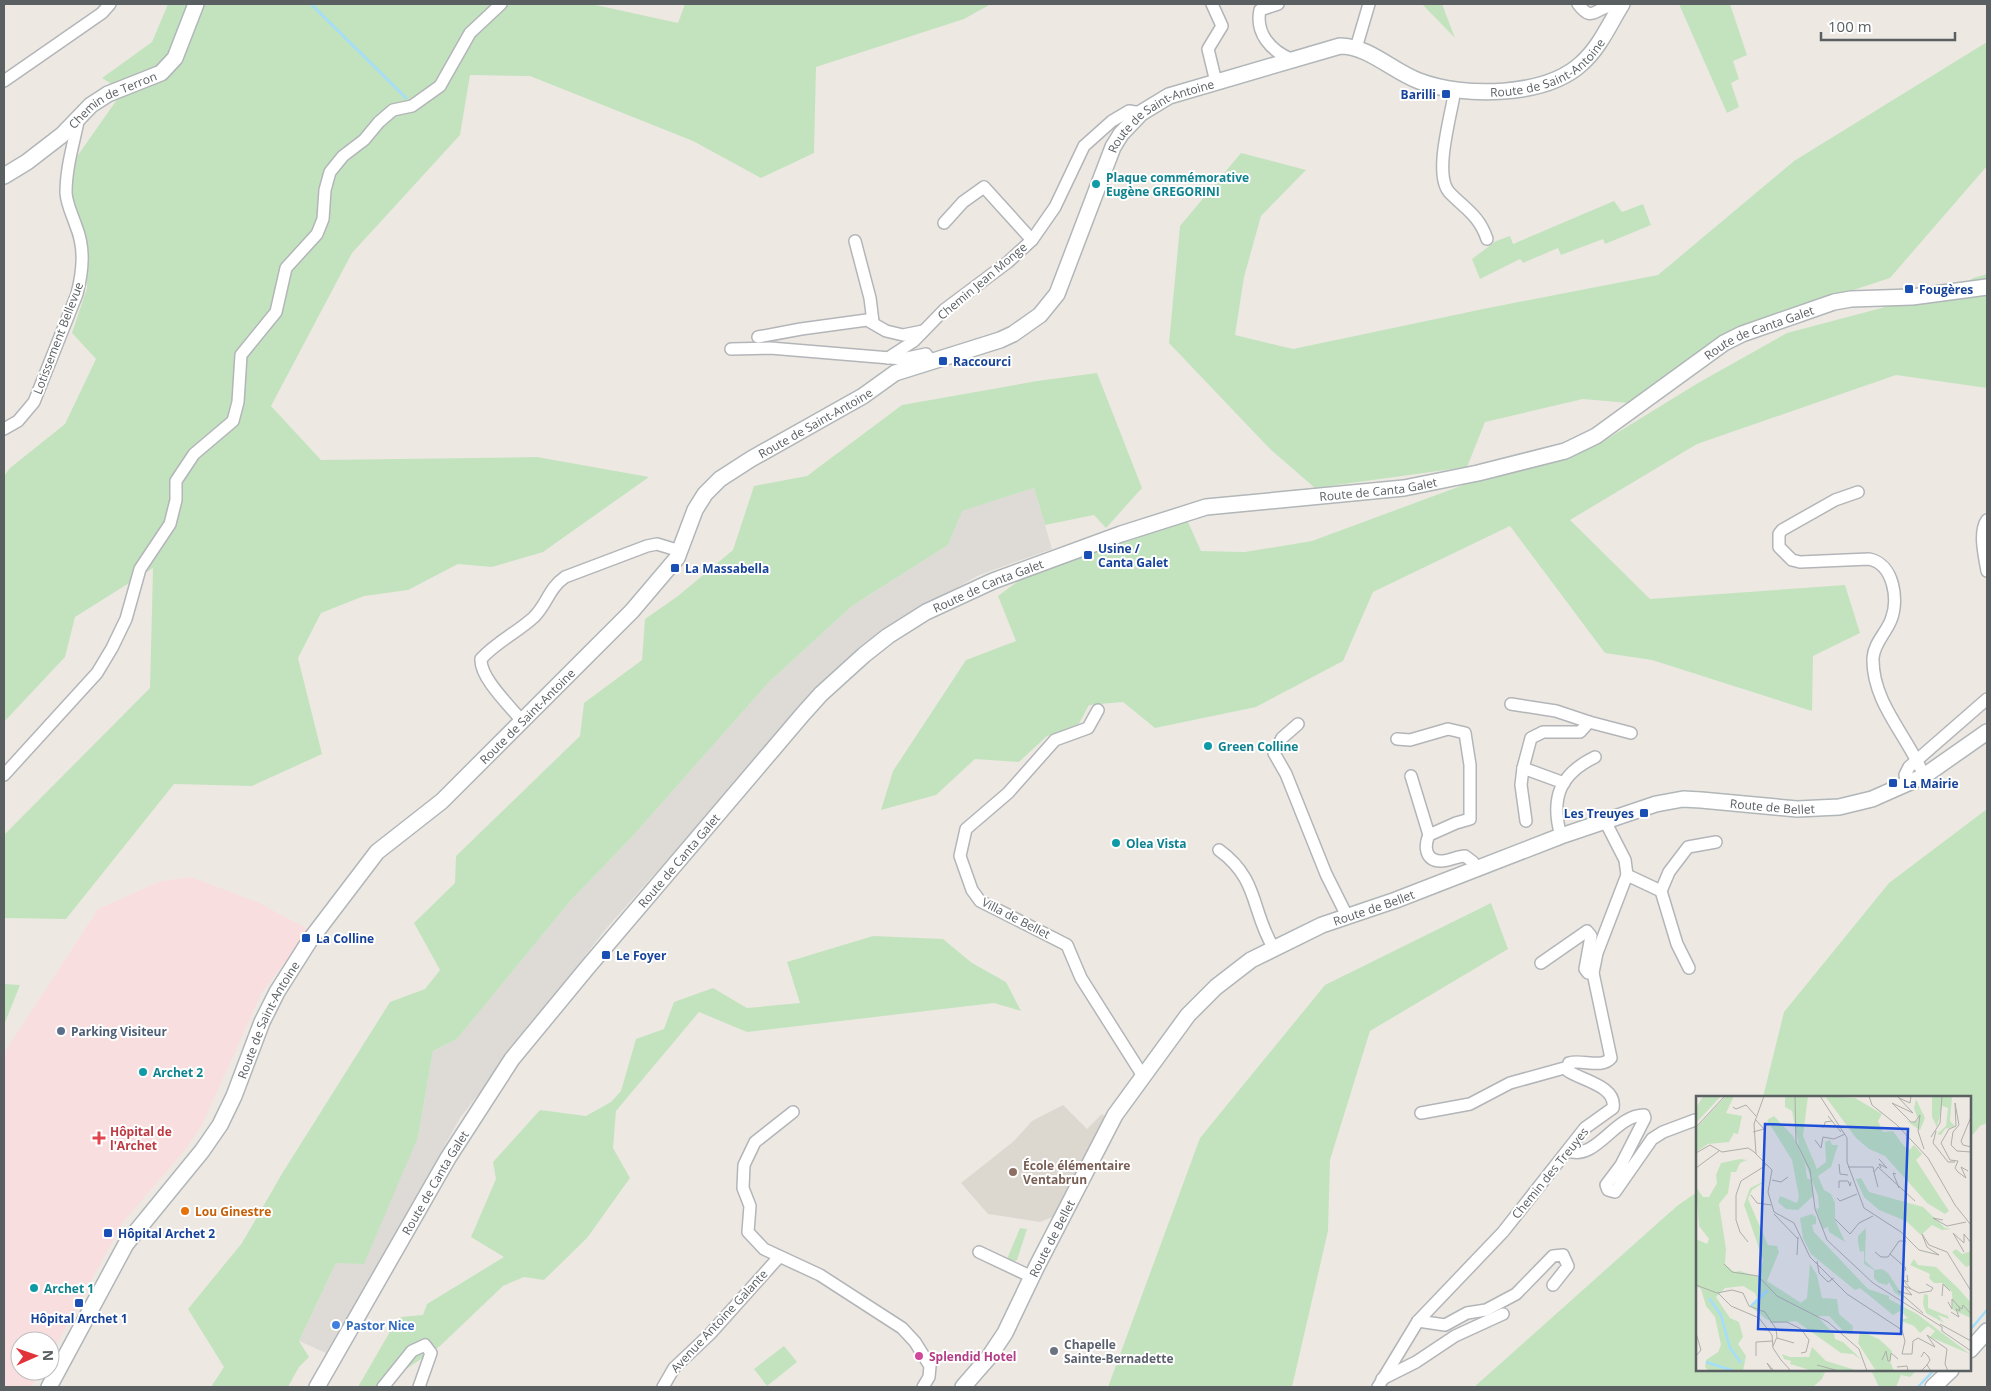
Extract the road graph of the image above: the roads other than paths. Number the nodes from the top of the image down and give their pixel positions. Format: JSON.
{"nodes":[{"id":1,"x":110,"y":4,"type":"edge"},
{"id":2,"x":196,"y":4,"type":"edge"},
{"id":3,"x":500,"y":4,"type":"edge"},
{"id":4,"x":1212,"y":4,"type":"edge"},
{"id":5,"x":1278,"y":4,"type":"edge"},
{"id":6,"x":1369,"y":4,"type":"edge"},
{"id":7,"x":1578,"y":4,"type":"edge"},
{"id":8,"x":1620,"y":7,"type":"edge"},
{"id":9,"x":1356,"y":48,"type":"junction"},
{"id":10,"x":1291,"y":59,"type":"junction"},
{"id":11,"x":4,"y":81,"type":"edge"},
{"id":12,"x":1216,"y":82,"type":"junction"},
{"id":13,"x":1455,"y":89,"type":"junction"},
{"id":14,"x":1141,"y":113,"type":"junction"},
{"id":15,"x":79,"y":117,"type":"junction"},
{"id":16,"x":4,"y":176,"type":"edge"},
{"id":17,"x":944,"y":223,"type":"dead end"},
{"id":18,"x":1488,"y":239,"type":"dead end"},
{"id":19,"x":1032,"y":240,"type":"junction"},
{"id":20,"x":855,"y":241,"type":"dead end"},
{"id":21,"x":1987,"y":288,"type":"edge"},
{"id":22,"x":874,"y":322,"type":"junction"},
{"id":23,"x":927,"y":329,"type":"junction"},
{"id":24,"x":758,"y":338,"type":"dead end"},
{"id":25,"x":731,"y":349,"type":"dead end"},
{"id":26,"x":888,"y":358,"type":"junction"},
{"id":27,"x":931,"y":361,"type":"junction"},
{"id":28,"x":4,"y":429,"type":"edge"},
{"id":29,"x":1858,"y":492,"type":"dead end"},
{"id":30,"x":1987,"y":520,"type":"edge"},
{"id":31,"x":680,"y":551,"type":"junction"},
{"id":32,"x":1987,"y":571,"type":"edge"},
{"id":33,"x":1987,"y":699,"type":"edge"},
{"id":34,"x":1511,"y":704,"type":"dead end"},
{"id":35,"x":1098,"y":710,"type":"dead end"},
{"id":36,"x":522,"y":721,"type":"junction"},
{"id":37,"x":1589,"y":722,"type":"junction"},
{"id":38,"x":1298,"y":724,"type":"dead end"},
{"id":39,"x":1987,"y":732,"type":"edge"},
{"id":40,"x":1631,"y":733,"type":"dead end"},
{"id":41,"x":1397,"y":739,"type":"dead end"},
{"id":42,"x":1596,"y":758,"type":"dead end"},
{"id":43,"x":1917,"y":759,"type":"junction"},
{"id":44,"x":1523,"y":768,"type":"junction"},
{"id":45,"x":4,"y":775,"type":"edge"},
{"id":46,"x":1411,"y":776,"type":"dead end"},
{"id":47,"x":1924,"y":776,"type":"junction"},
{"id":48,"x":1564,"y":783,"type":"junction"},
{"id":49,"x":1907,"y":784,"type":"junction"},
{"id":50,"x":1526,"y":821,"type":"dead end"},
{"id":51,"x":1604,"y":821,"type":"junction"},
{"id":52,"x":1429,"y":834,"type":"junction"},
{"id":53,"x":1561,"y":836,"type":"junction"},
{"id":54,"x":1716,"y":842,"type":"dead end"},
{"id":55,"x":1219,"y":850,"type":"dead end"},
{"id":56,"x":1476,"y":869,"type":"junction"},
{"id":57,"x":1627,"y":875,"type":"junction"},
{"id":58,"x":1661,"y":891,"type":"junction"},
{"id":59,"x":1347,"y":916,"type":"junction"},
{"id":60,"x":1273,"y":948,"type":"junction"},
{"id":61,"x":1541,"y":963,"type":"dead end"},
{"id":62,"x":1689,"y":968,"type":"dead end"},
{"id":63,"x":1593,"y":973,"type":"junction"},
{"id":64,"x":1568,"y":1068,"type":"junction"},
{"id":65,"x":1143,"y":1076,"type":"junction"},
{"id":66,"x":792,"y":1112,"type":"dead end"},
{"id":67,"x":1421,"y":1113,"type":"dead end"},
{"id":68,"x":1694,"y":1120,"type":"dead end"},
{"id":69,"x":1569,"y":1150,"type":"junction"},
{"id":70,"x":141,"y":1217,"type":"junction"},
{"id":71,"x":979,"y":1252,"type":"dead end"},
{"id":72,"x":779,"y":1256,"type":"junction"},
{"id":73,"x":1032,"y":1277,"type":"junction"},
{"id":74,"x":1553,"y":1285,"type":"dead end"},
{"id":75,"x":1503,"y":1314,"type":"dead end"},
{"id":76,"x":1418,"y":1321,"type":"junction"},
{"id":77,"x":1987,"y":1331,"type":"edge"},
{"id":78,"x":1971,"y":1349,"type":"edge"},
{"id":79,"x":1949,"y":1371,"type":"edge"},
{"id":80,"x":1380,"y":1383,"type":"edge"},
{"id":81,"x":40,"y":1387,"type":"edge"},
{"id":82,"x":49,"y":1387,"type":"edge"},
{"id":83,"x":317,"y":1387,"type":"edge"},
{"id":84,"x":383,"y":1387,"type":"edge"},
{"id":85,"x":419,"y":1387,"type":"edge"},
{"id":86,"x":663,"y":1387,"type":"edge"},
{"id":87,"x":923,"y":1387,"type":"edge"},
{"id":88,"x":963,"y":1387,"type":"edge"},
{"id":89,"x":1933,"y":1387,"type":"edge"}],
"edges":[{"from":1,"to":11,"type":"street"},
{"from":2,"to":15,"type":"street","name":"Chemin de Terron"},
{"from":3,"to":45,"type":"street"},
{"from":4,"to":12,"type":"street"},
{"from":5,"to":10,"type":"street"},
{"from":6,"to":9,"type":"street"},
{"from":7,"to":8,"type":"street"},
{"from":8,"to":13,"type":"street","name":"Route de Saint-Antoine"},
{"from":9,"to":10,"type":"street","name":"Route de Saint-Antoine"},
{"from":9,"to":13,"type":"street","name":"Route de Saint-Antoine"},
{"from":10,"to":12,"type":"street","name":"Route de Saint-Antoine"},
{"from":12,"to":14,"type":"street","name":"Route de Saint-Antoine"},
{"from":13,"to":18,"type":"street"},
{"from":14,"to":19,"type":"street","name":"Chemin Jean Monge"},
{"from":14,"to":27,"type":"street","name":"Route de Saint-Antoine"},
{"from":15,"to":16,"type":"street","name":"Chemin de Terron"},
{"from":15,"to":28,"type":"street","name":"Lotissement Bellevue"},
{"from":17,"to":19,"type":"street"},
{"from":19,"to":23,"type":"street","name":"Chemin Jean Monge"},
{"from":20,"to":22,"type":"street"},
{"from":21,"to":83,"type":"street","name":"Route de Canta Galet"},
{"from":22,"to":23,"type":"street"},
{"from":22,"to":24,"type":"street"},
{"from":23,"to":26,"type":"street","name":"Chemin Jean Monge"},
{"from":25,"to":26,"type":"street"},
{"from":26,"to":27,"type":"street"},
{"from":27,"to":31,"type":"street","name":"Route de Saint-Antoine"},
{"from":29,"to":43,"type":"street"},
{"from":30,"to":32,"type":"street"},
{"from":31,"to":36,"type":"street","name":"Route de Saint-Antoine"},
{"from":31,"to":36,"type":"street"},
{"from":33,"to":43,"type":"street"},
{"from":34,"to":37,"type":"street"},
{"from":35,"to":65,"type":"street","name":"Villa de Bellet"},
{"from":36,"to":70,"type":"street","name":"Route de Saint-Antoine"},
{"from":37,"to":40,"type":"street"},
{"from":37,"to":44,"type":"street"},
{"from":38,"to":59,"type":"street"},
{"from":39,"to":47,"type":"street","name":"Route de Bellet"},
{"from":41,"to":52,"type":"street"},
{"from":42,"to":48,"type":"street"},
{"from":43,"to":47,"type":"street"},
{"from":43,"to":49,"type":"street"},
{"from":44,"to":48,"type":"street"},
{"from":44,"to":50,"type":"street"},
{"from":46,"to":52,"type":"street"},
{"from":47,"to":49,"type":"street","name":"Route de Bellet"},
{"from":48,"to":53,"type":"street"},
{"from":49,"to":51,"type":"street","name":"Route de Bellet"},
{"from":51,"to":53,"type":"street","name":"Route de Bellet"},
{"from":51,"to":57,"type":"street"},
{"from":52,"to":56,"type":"street"},
{"from":53,"to":56,"type":"street","name":"Route de Bellet"},
{"from":54,"to":58,"type":"street"},
{"from":55,"to":60,"type":"street"},
{"from":56,"to":59,"type":"street","name":"Route de Bellet"},
{"from":57,"to":58,"type":"street"},
{"from":57,"to":63,"type":"street"},
{"from":58,"to":62,"type":"street"},
{"from":59,"to":60,"type":"street","name":"Route de Bellet"},
{"from":60,"to":65,"type":"street","name":"Route de Bellet"},
{"from":61,"to":63,"type":"street"},
{"from":63,"to":64,"type":"street"},
{"from":64,"to":67,"type":"street"},
{"from":64,"to":69,"type":"street","name":"Chemin des Treuyes"},
{"from":65,"to":73,"type":"street","name":"Route de Bellet"},
{"from":66,"to":72,"type":"street","name":"Avenue Antoine Galante"},
{"from":68,"to":69,"type":"street"},
{"from":69,"to":76,"type":"street","name":"Chemin des Treuyes"},
{"from":70,"to":81,"type":"street","name":"Route de Saint-Antoine"},
{"from":70,"to":82,"type":"street","name":"Route de Saint-Antoine"},
{"from":71,"to":73,"type":"street"},
{"from":72,"to":86,"type":"street","name":"Avenue Antoine Galante"},
{"from":72,"to":87,"type":"street","name":"Avenue Antoine Galante"},
{"from":73,"to":88,"type":"street","name":"Route de Bellet"},
{"from":74,"to":76,"type":"street"},
{"from":75,"to":80,"type":"street"},
{"from":76,"to":80,"type":"street","name":"Chemin des Treuyes"},
{"from":77,"to":78,"type":"street"},
{"from":79,"to":89,"type":"street"},
{"from":84,"to":85,"type":"street"}]}
